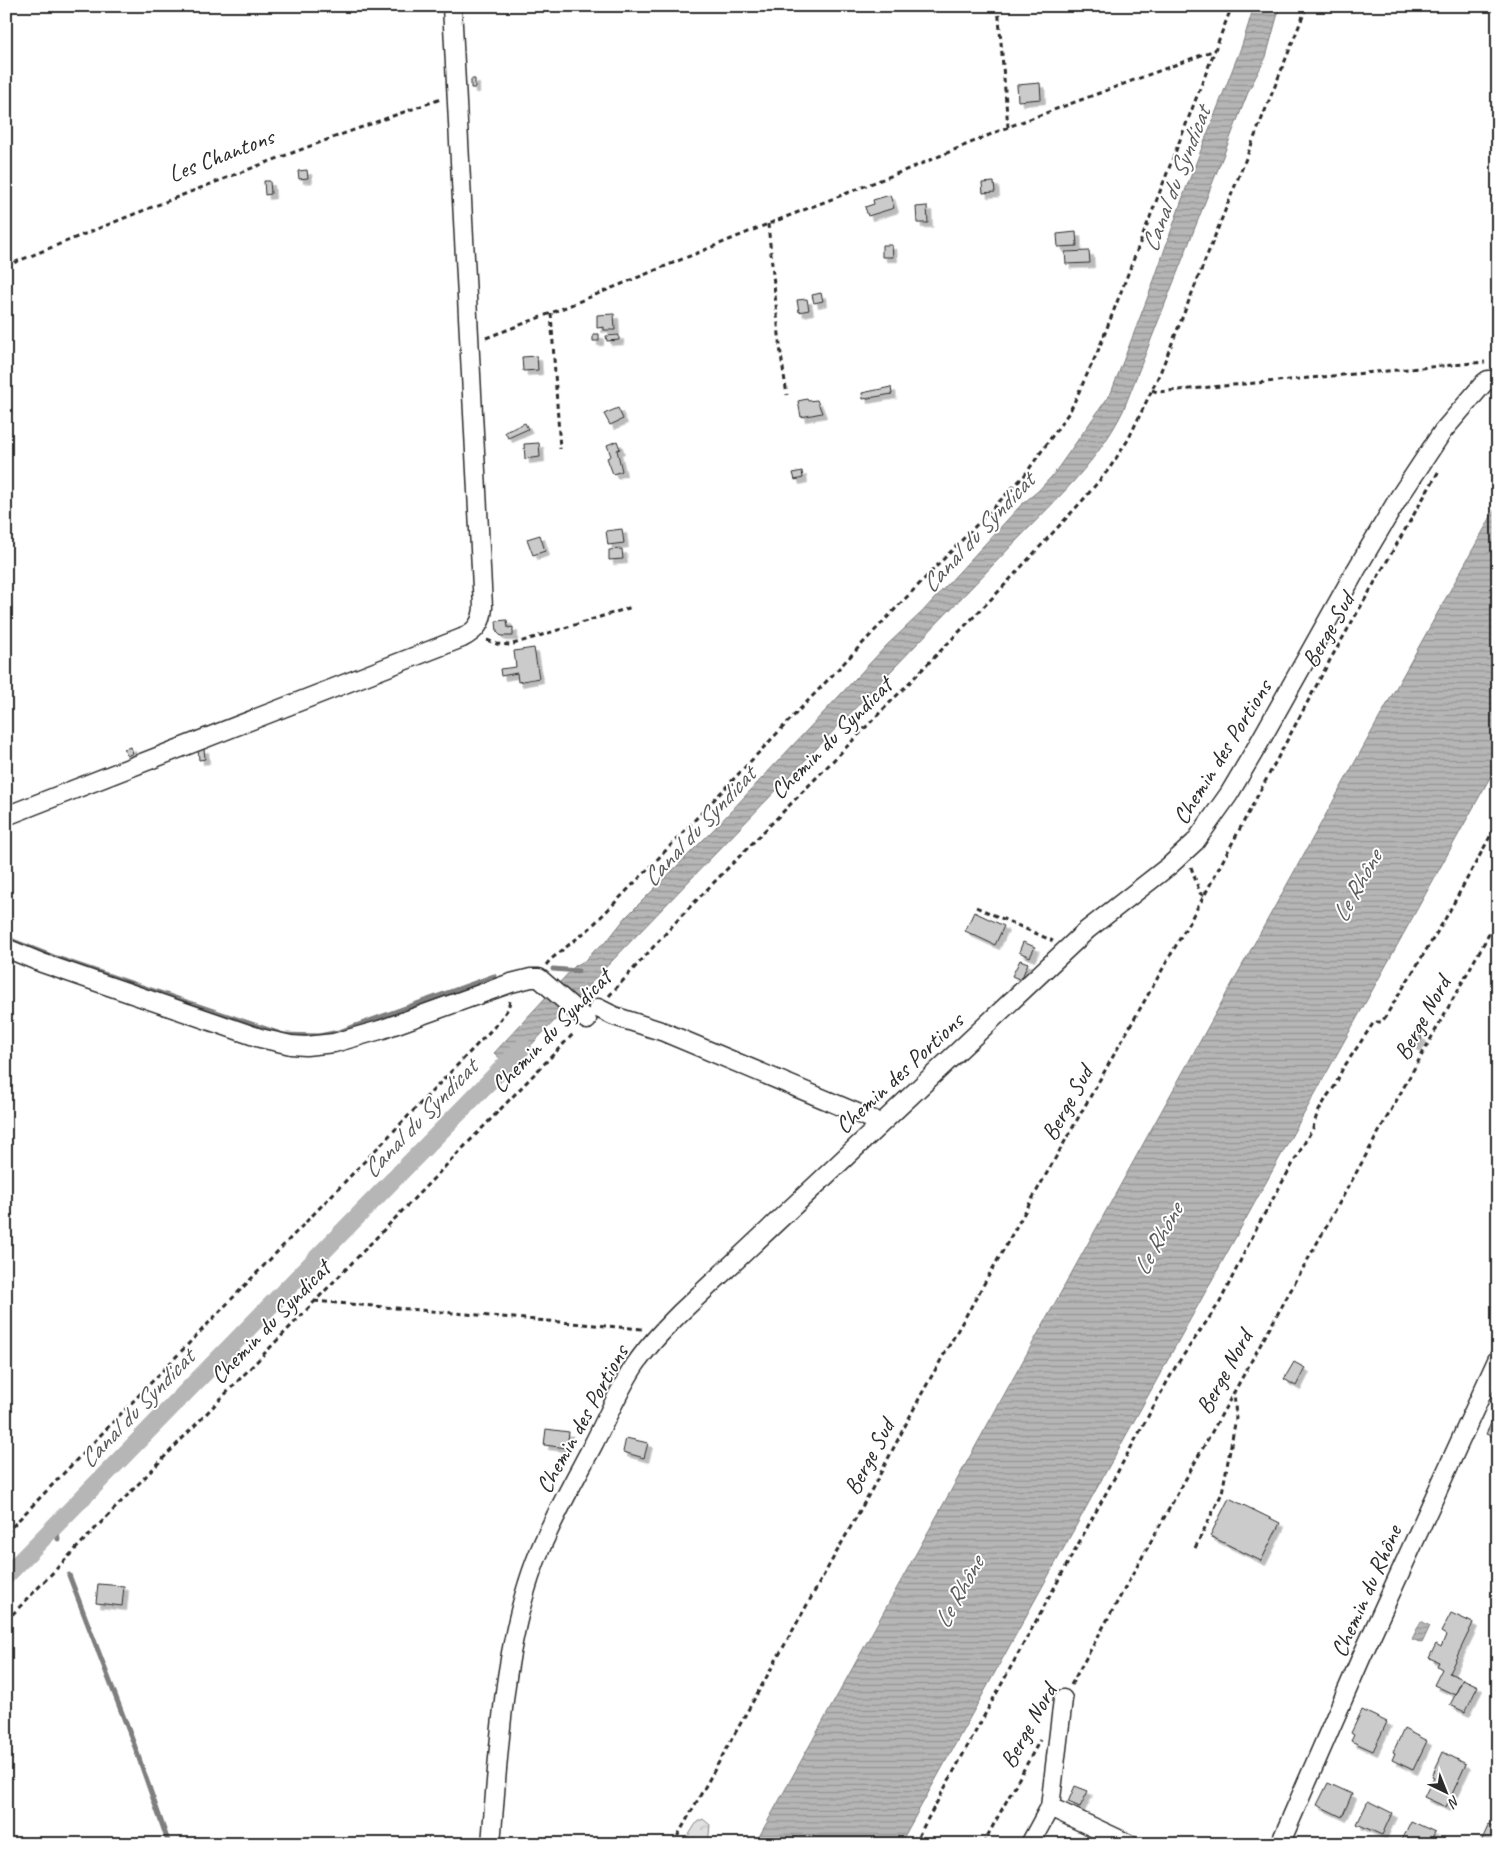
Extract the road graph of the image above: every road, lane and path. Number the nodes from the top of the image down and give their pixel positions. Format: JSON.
{"nodes":[{"id":1,"x":452,"y":6,"type":"edge"},
{"id":2,"x":998,"y":6,"type":"edge"},
{"id":3,"x":1232,"y":6,"type":"edge"},
{"id":4,"x":1296,"y":6,"type":"edge"},
{"id":5,"x":1306,"y":8,"type":"edge"},
{"id":6,"x":1215,"y":50,"type":"junction"},
{"id":7,"x":455,"y":94,"type":"junction"},
{"id":8,"x":1008,"y":127,"type":"junction"},
{"id":9,"x":768,"y":224,"type":"junction"},
{"id":10,"x":6,"y":266,"type":"edge"},
{"id":11,"x":551,"y":313,"type":"junction"},
{"id":12,"x":468,"y":338,"type":"junction"},
{"id":13,"x":1492,"y":362,"type":"dead end"},
{"id":14,"x":1492,"y":380,"type":"dead end"},
{"id":15,"x":1152,"y":390,"type":"junction"},
{"id":16,"x":787,"y":395,"type":"dead end"},
{"id":17,"x":560,"y":449,"type":"dead end"},
{"id":18,"x":1443,"y":465,"type":"dead end"},
{"id":19,"x":632,"y":607,"type":"dead end"},
{"id":20,"x":476,"y":629,"type":"junction"},
{"id":21,"x":6,"y":816,"type":"edge"},
{"id":22,"x":1498,"y":822,"type":"edge"},
{"id":23,"x":1184,"y":853,"type":"junction"},
{"id":24,"x":1204,"y":896,"type":"junction"},
{"id":25,"x":976,"y":907,"type":"dead end"},
{"id":26,"x":1498,"y":918,"type":"edge"},
{"id":27,"x":6,"y":948,"type":"edge"},
{"id":28,"x":1069,"y":948,"type":"junction"},
{"id":29,"x":539,"y":978,"type":"junction"},
{"id":30,"x":511,"y":983,"type":"junction"},
{"id":31,"x":589,"y":1015,"type":"junction"},
{"id":32,"x":881,"y":1122,"type":"junction"},
{"id":33,"x":314,"y":1301,"type":"junction"},
{"id":34,"x":662,"y":1330,"type":"junction"},
{"id":35,"x":1498,"y":1358,"type":"edge"},
{"id":36,"x":1234,"y":1391,"type":"junction"},
{"id":37,"x":6,"y":1533,"type":"edge"},
{"id":38,"x":1195,"y":1548,"type":"dead end"},
{"id":39,"x":6,"y":1621,"type":"edge"},
{"id":40,"x":1063,"y":1699,"type":"joint"},
{"id":41,"x":1044,"y":1733,"type":"dead end"},
{"id":42,"x":1050,"y":1807,"type":"junction"},
{"id":43,"x":491,"y":1844,"type":"edge"},
{"id":44,"x":673,"y":1844,"type":"edge"},
{"id":45,"x":914,"y":1844,"type":"edge"},
{"id":46,"x":983,"y":1844,"type":"edge"},
{"id":47,"x":1030,"y":1844,"type":"edge"},
{"id":48,"x":1129,"y":1844,"type":"edge"},
{"id":49,"x":1280,"y":1844,"type":"edge"}],
"edges":[{"from":1,"to":7,"type":"street"},
{"from":2,"to":8,"type":"path"},
{"from":3,"to":6,"type":"path"},
{"from":4,"to":5,"type":"path"},
{"from":5,"to":15,"type":"path","name":"Chemin du Syndicat"},
{"from":6,"to":8,"type":"path"},
{"from":6,"to":29,"type":"path"},
{"from":7,"to":10,"type":"path","name":"Les Chantons"},
{"from":7,"to":12,"type":"street"},
{"from":8,"to":9,"type":"path"},
{"from":9,"to":11,"type":"path"},
{"from":9,"to":16,"type":"path"},
{"from":11,"to":12,"type":"path"},
{"from":11,"to":17,"type":"path"},
{"from":12,"to":20,"type":"street"},
{"from":13,"to":15,"type":"path"},
{"from":14,"to":23,"type":"street","name":"Chemin des Portions"},
{"from":15,"to":31,"type":"path","name":"Chemin du Syndicat"},
{"from":18,"to":24,"type":"path","name":"Berge Sud"},
{"from":19,"to":20,"type":"path"},
{"from":20,"to":21,"type":"street"},
{"from":22,"to":45,"type":"path"},
{"from":23,"to":24,"type":"path"},
{"from":23,"to":28,"type":"street","name":"Chemin des Portions"},
{"from":24,"to":44,"type":"path","name":"Berge Sud"},
{"from":25,"to":28,"type":"path"},
{"from":26,"to":36,"type":"path","name":"Berge Nord"},
{"from":27,"to":30,"type":"street"},
{"from":28,"to":32,"type":"street","name":"Chemin des Portions"},
{"from":29,"to":30,"type":"street"},
{"from":29,"to":31,"type":"street"},
{"from":30,"to":37,"type":"path"},
{"from":31,"to":32,"type":"street"},
{"from":31,"to":33,"type":"path","name":"Chemin du Syndicat"},
{"from":32,"to":34,"type":"street","name":"Chemin des Portions"},
{"from":33,"to":34,"type":"path"},
{"from":33,"to":39,"type":"path","name":"Chemin du Syndicat"},
{"from":34,"to":43,"type":"street","name":"Chemin des Portions"},
{"from":35,"to":49,"type":"street","name":"Chemin du Rhône"},
{"from":36,"to":38,"type":"path"},
{"from":36,"to":40,"type":"path","name":"Berge Nord"},
{"from":40,"to":42,"type":"street"},
{"from":41,"to":46,"type":"path","name":"Berge Nord"},
{"from":42,"to":47,"type":"street"},
{"from":42,"to":48,"type":"street"}]}
